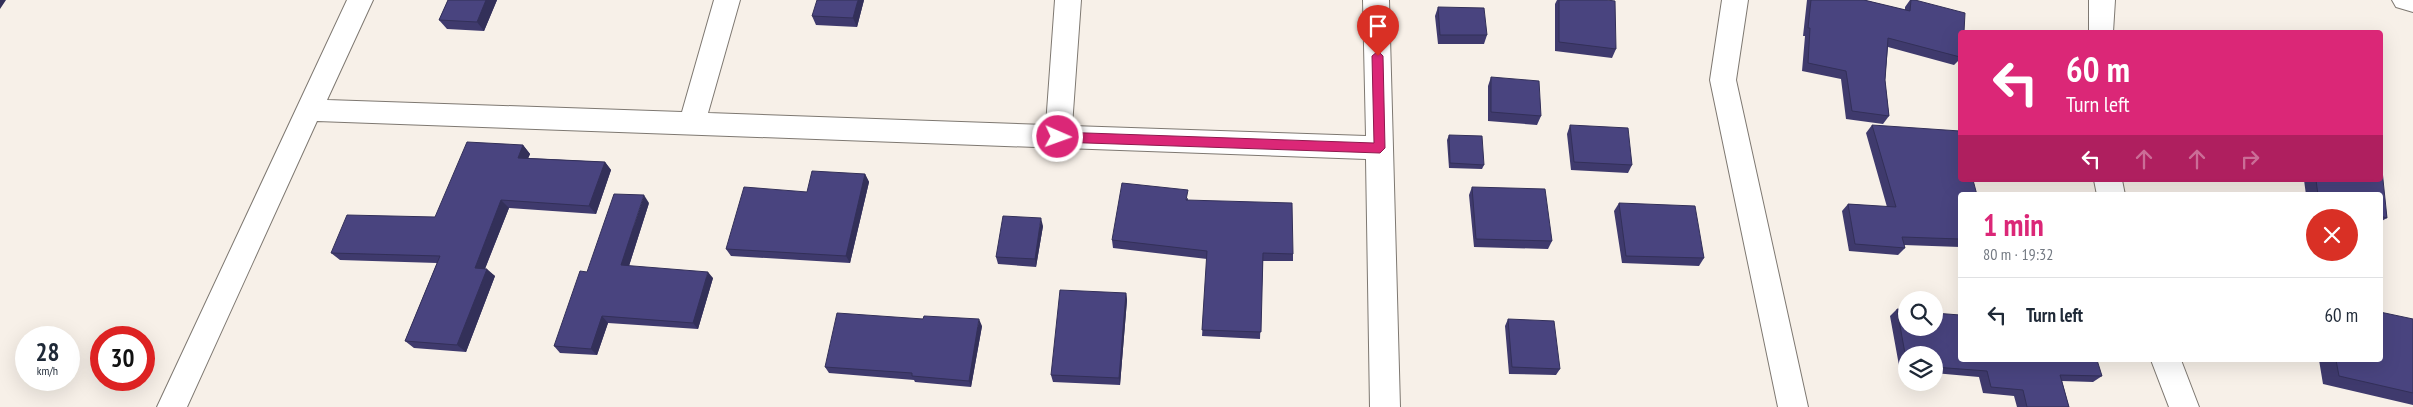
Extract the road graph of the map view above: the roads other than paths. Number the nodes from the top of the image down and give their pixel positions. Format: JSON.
{"nodes":[{"id":1,"x":360,"y":0,"type":"edge"},
{"id":2,"x":727,"y":0,"type":"edge"},
{"id":3,"x":1068,"y":0,"type":"edge"},
{"id":4,"x":1376,"y":0,"type":"edge"},
{"id":5,"x":1735,"y":0,"type":"edge"},
{"id":6,"x":2102,"y":0,"type":"edge"},
{"id":7,"x":2404,"y":0,"type":"edge"},
{"id":8,"x":2413,"y":2,"type":"edge"},
{"id":9,"x":2101,"y":30,"type":"edge"},
{"id":10,"x":309,"y":110,"type":"junction"},
{"id":11,"x":692,"y":124,"type":"junction"},
{"id":12,"x":1058,"y":137,"type":"junction"},
{"id":13,"x":1380,"y":148,"type":"junction"},
{"id":14,"x":2167,"y":362,"type":"edge"},
{"id":15,"x":172,"y":407,"type":"edge"},
{"id":16,"x":1386,"y":407,"type":"edge"},
{"id":17,"x":1793,"y":407,"type":"edge"},
{"id":18,"x":2184,"y":407,"type":"edge"}],
"edges":[{"from":1,"to":10,"type":"street"},
{"from":2,"to":11,"type":"street"},
{"from":3,"to":12,"type":"street"},
{"from":4,"to":13,"type":"street"},
{"from":5,"to":17,"type":"street"},
{"from":6,"to":9,"type":"street"},
{"from":7,"to":8,"type":"street"},
{"from":10,"to":11,"type":"street"},
{"from":10,"to":15,"type":"street"},
{"from":11,"to":12,"type":"street"},
{"from":12,"to":13,"type":"street"},
{"from":13,"to":16,"type":"street"},
{"from":14,"to":18,"type":"street"}]}
